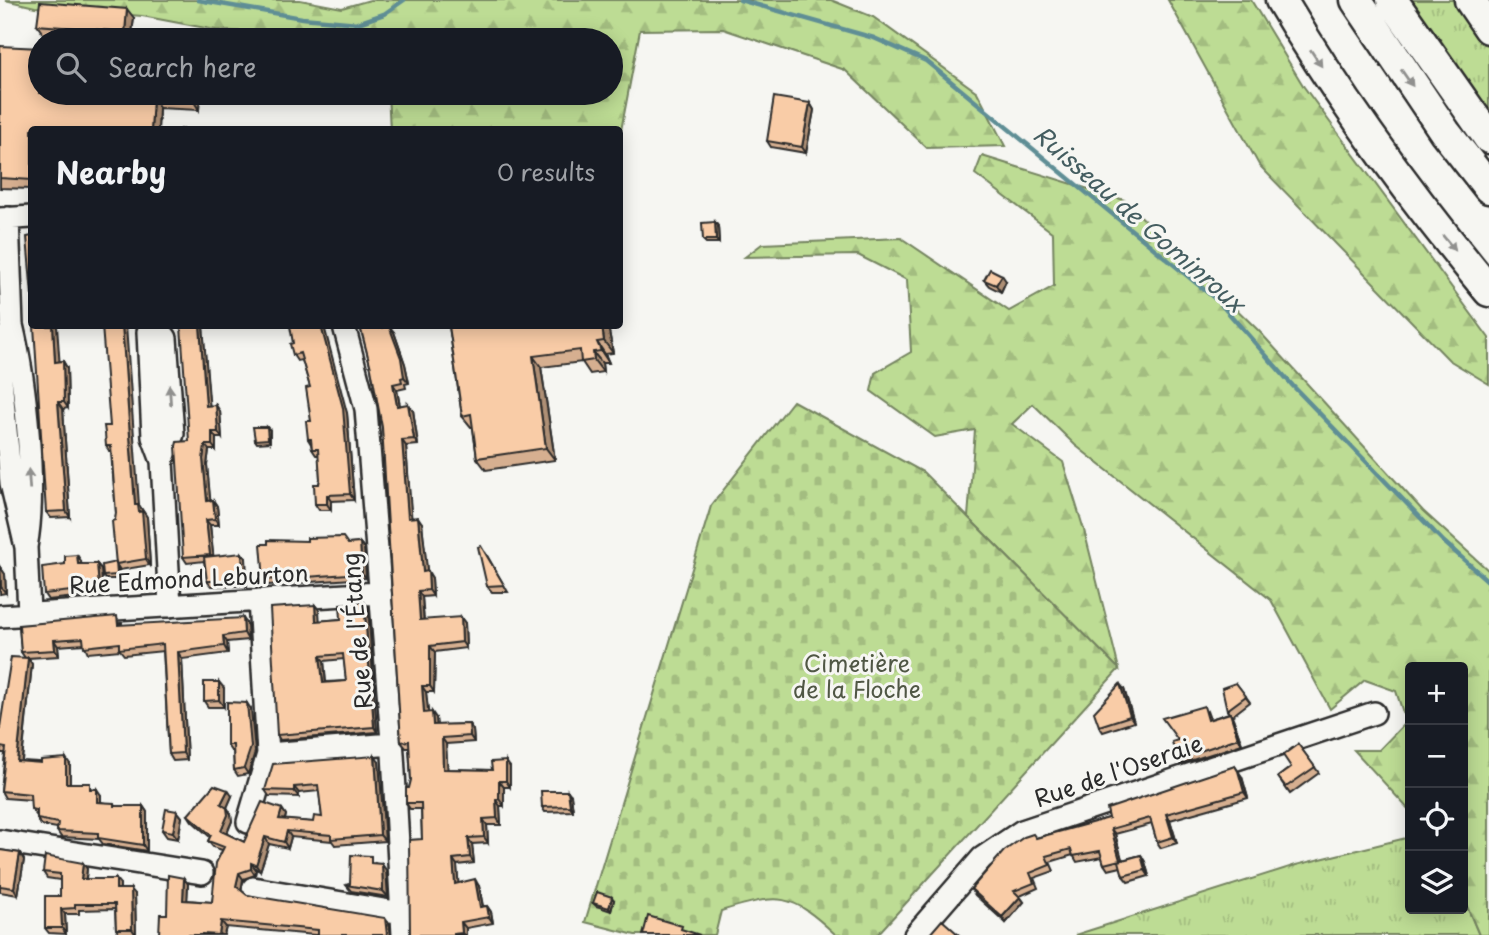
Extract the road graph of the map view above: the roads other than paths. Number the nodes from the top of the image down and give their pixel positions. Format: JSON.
{"nodes":[{"id":1,"x":1281,"y":0,"type":"edge"},
{"id":2,"x":1356,"y":0,"type":"edge"},
{"id":3,"x":1392,"y":0,"type":"edge"},
{"id":4,"x":1470,"y":0,"type":"edge"},
{"id":5,"x":1489,"y":28,"type":"edge"},
{"id":6,"x":1489,"y":138,"type":"edge"},
{"id":7,"x":1489,"y":188,"type":"edge"},
{"id":8,"x":28,"y":217,"type":"edge"},
{"id":9,"x":4,"y":218,"type":"edge"},
{"id":10,"x":1489,"y":291,"type":"edge"},
{"id":11,"x":150,"y":329,"type":"edge"},
{"id":12,"x":159,"y":329,"type":"edge"},
{"id":13,"x":345,"y":329,"type":"edge"},
{"id":14,"x":162,"y":461,"type":"junction"},
{"id":15,"x":379,"y":593,"type":"junction"},
{"id":16,"x":259,"y":600,"type":"junction"},
{"id":17,"x":170,"y":606,"type":"junction"},
{"id":18,"x":29,"y":613,"type":"junction"},
{"id":19,"x":1,"y":622,"type":"edge"},
{"id":20,"x":1374,"y":713,"type":"dead end"},
{"id":21,"x":392,"y":744,"type":"junction"},
{"id":22,"x":268,"y":754,"type":"junction"},
{"id":23,"x":248,"y":822,"type":"dead end"},
{"id":24,"x":0,"y":841,"type":"edge"},
{"id":25,"x":202,"y":873,"type":"dead end"},
{"id":26,"x":253,"y":888,"type":"dead end"},
{"id":27,"x":402,"y":914,"type":"junction"},
{"id":28,"x":403,"y":935,"type":"edge"},
{"id":29,"x":915,"y":935,"type":"edge"}],
"edges":[{"from":1,"to":10,"type":"highway","one_way":true},
{"from":2,"to":7,"type":"highway","one_way":true},
{"from":3,"to":6,"type":"highway"},
{"from":4,"to":5,"type":"highway"},
{"from":8,"to":9,"type":"street"},
{"from":9,"to":18,"type":"street"},
{"from":11,"to":14,"type":"street"},
{"from":14,"to":12,"type":"street","one_way":true},
{"from":13,"to":15,"type":"street","name":"Rue de l'Étang"},
{"from":14,"to":17,"type":"street"},
{"from":15,"to":16,"type":"street","name":"Rue Edmond Leburton"},
{"from":15,"to":21,"type":"street","name":"Rue de l'Étang"},
{"from":16,"to":17,"type":"street","name":"Rue Edmond Leburton"},
{"from":16,"to":22,"type":"street"},
{"from":17,"to":18,"type":"street","name":"Rue Edmond Leburton"},
{"from":18,"to":19,"type":"street","name":"Rue Edmond Leburton"},
{"from":20,"to":29,"type":"street","name":"Rue de l'Oseraie"},
{"from":21,"to":22,"type":"street"},
{"from":21,"to":27,"type":"street","name":"Rue de l'Étang"},
{"from":22,"to":23,"type":"street"},
{"from":24,"to":25,"type":"street"},
{"from":26,"to":27,"type":"street"},
{"from":27,"to":28,"type":"street","name":"Rue de l'Étang"}]}
